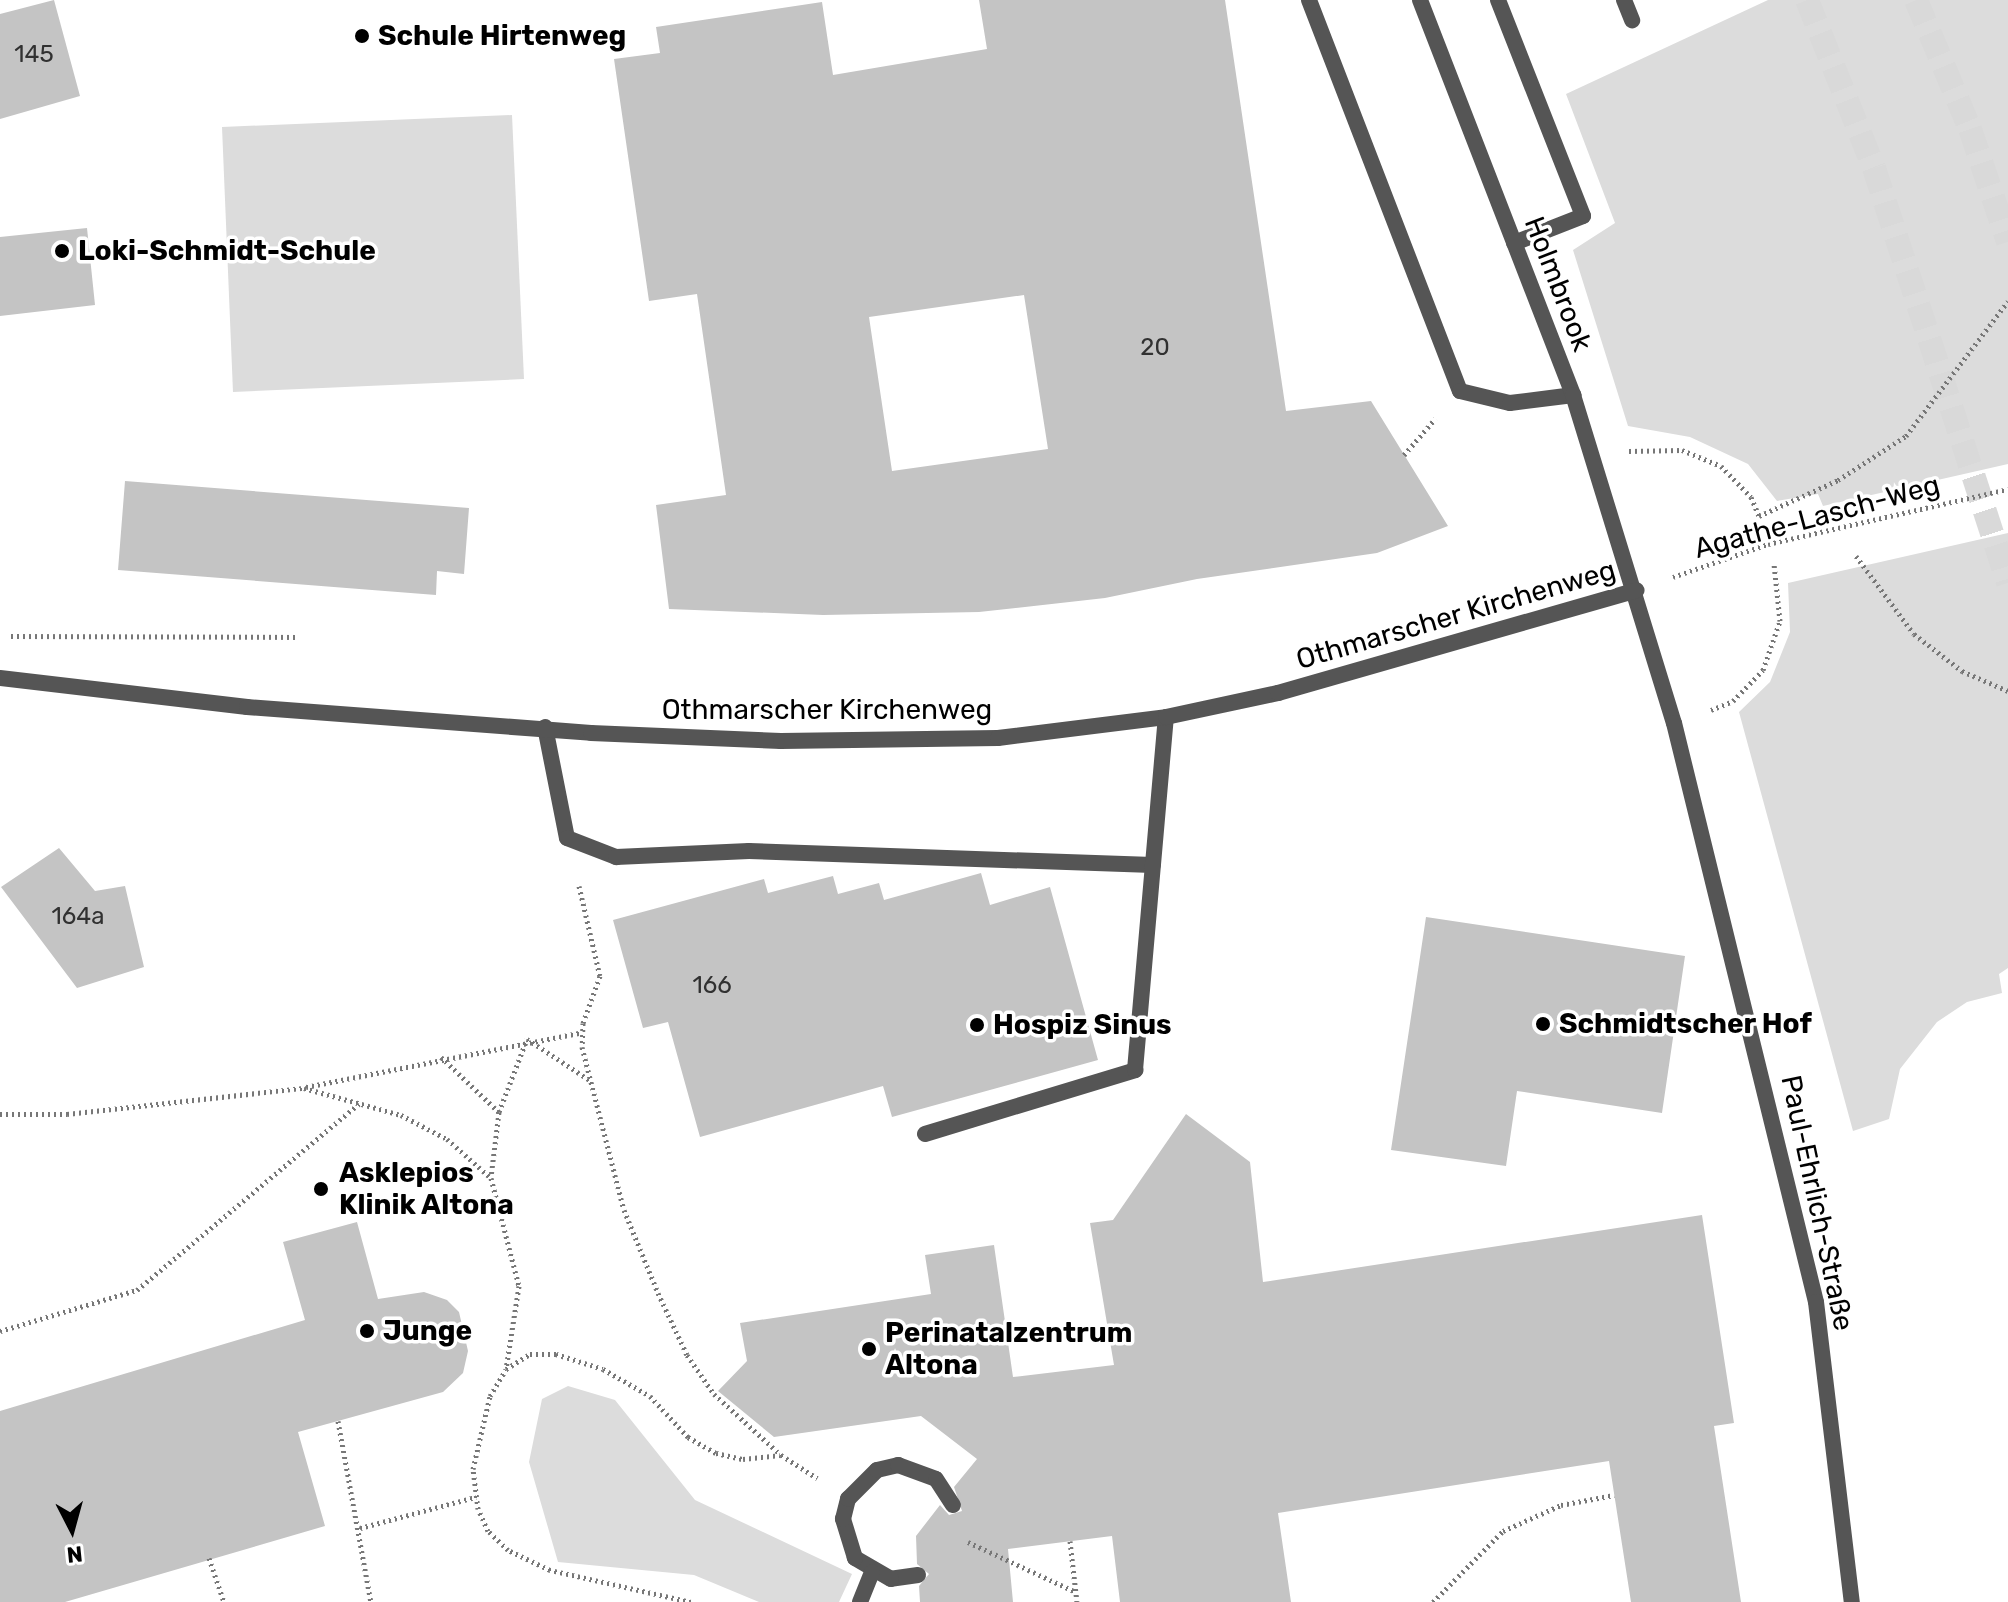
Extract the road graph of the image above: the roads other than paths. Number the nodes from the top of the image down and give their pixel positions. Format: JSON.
{"nodes":[{"id":1,"x":1309,"y":0,"type":"edge"},
{"id":2,"x":1420,"y":0,"type":"edge"},
{"id":3,"x":1498,"y":0,"type":"edge"},
{"id":4,"x":1624,"y":0,"type":"edge"},
{"id":5,"x":1632,"y":20,"type":"dead end"},
{"id":6,"x":1514,"y":243,"type":"junction"},
{"id":7,"x":1573,"y":395,"type":"junction"},
{"id":8,"x":1637,"y":590,"type":"junction"},
{"id":9,"x":0,"y":678,"type":"edge"},
{"id":10,"x":1166,"y":717,"type":"junction"},
{"id":11,"x":545,"y":727,"type":"junction"},
{"id":12,"x":1153,"y":865,"type":"junction"},
{"id":13,"x":925,"y":1134,"type":"dead end"},
{"id":14,"x":953,"y":1505,"type":"dead end"},
{"id":15,"x":872,"y":1572,"type":"junction"},
{"id":16,"x":918,"y":1575,"type":"dead end"},
{"id":17,"x":860,"y":1602,"type":"edge"},
{"id":18,"x":1852,"y":1602,"type":"edge"}],
"edges":[{"from":1,"to":7,"type":"street"},
{"from":2,"to":6,"type":"street","name":"Holmbrook"},
{"from":3,"to":6,"type":"street"},
{"from":4,"to":5,"type":"street"},
{"from":6,"to":7,"type":"street","name":"Holmbrook"},
{"from":7,"to":8,"type":"street","name":"Holmbrook"},
{"from":8,"to":10,"type":"street","name":"Othmarscher Kirchenweg"},
{"from":8,"to":18,"type":"street","name":"Paul-Ehrlich-Straße"},
{"from":9,"to":11,"type":"street","name":"Othmarscher Kirchenweg"},
{"from":10,"to":11,"type":"street","name":"Othmarscher Kirchenweg"},
{"from":10,"to":12,"type":"street"},
{"from":11,"to":12,"type":"street"},
{"from":12,"to":13,"type":"street"},
{"from":14,"to":15,"type":"street"},
{"from":15,"to":16,"type":"street"},
{"from":15,"to":17,"type":"street"}]}
